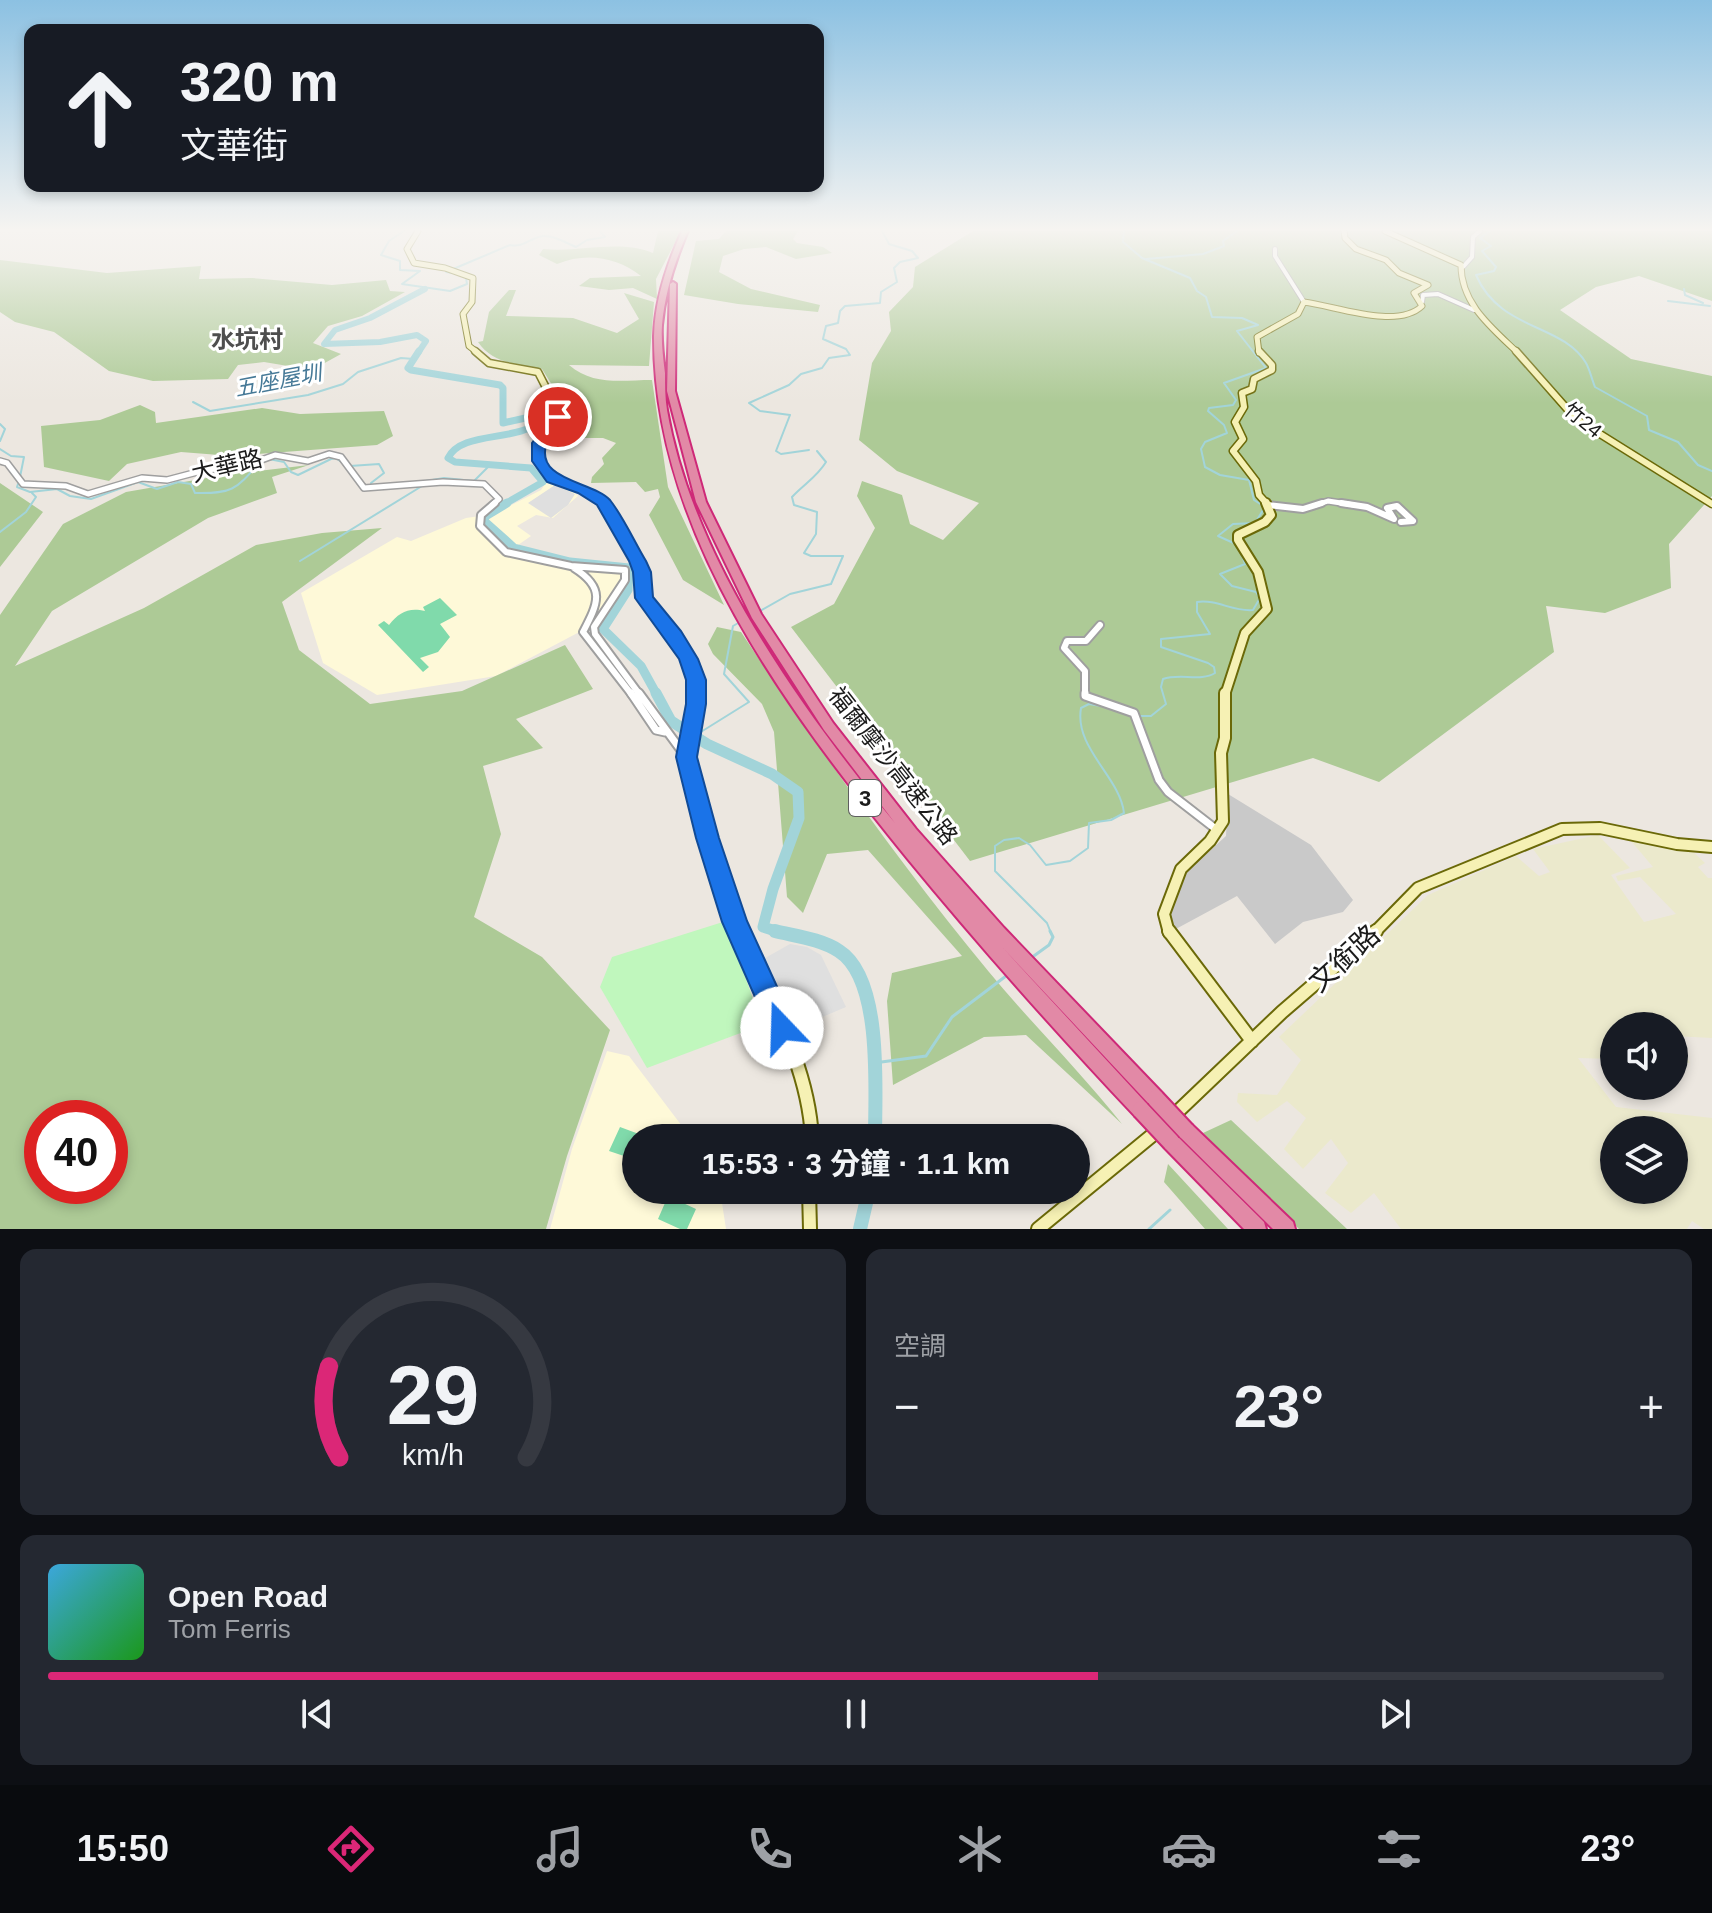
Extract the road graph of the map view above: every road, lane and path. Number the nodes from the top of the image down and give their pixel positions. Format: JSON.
{"nodes":[{"id":1,"x":473,"y":288,"type":"edge"},
{"id":2,"x":664,"y":288,"type":"edge"},
{"id":3,"x":672,"y":288,"type":"edge"},
{"id":4,"x":1294,"y":288,"type":"edge"},
{"id":5,"x":1422,"y":288,"type":"edge"},
{"id":6,"x":1465,"y":288,"type":"edge"},
{"id":7,"x":1304,"y":302,"type":"junction"},
{"id":8,"x":1422,"y":302,"type":"junction"},
{"id":9,"x":1474,"y":310,"type":"junction"},
{"id":10,"x":0,"y":461,"type":"edge"},
{"id":11,"x":1712,"y":504,"type":"edge"},
{"id":12,"x":1268,"y":505,"type":"junction"},
{"id":13,"x":1401,"y":522,"type":"dead end"},
{"id":14,"x":571,"y":566,"type":"junction"},
{"id":15,"x":732,"y":586,"type":"junction"},
{"id":16,"x":1100,"y":625,"type":"dead end"},
{"id":17,"x":665,"y":732,"type":"junction"},
{"id":18,"x":686,"y":757,"type":"junction"},
{"id":19,"x":1217,"y":830,"type":"junction"},
{"id":20,"x":1712,"y":847,"type":"edge"},
{"id":21,"x":1252,"y":1041,"type":"junction"},
{"id":22,"x":811,"y":1124,"type":"edge"},
{"id":23,"x":1179,"y":1137,"type":"junction"},
{"id":24,"x":809,"y":1204,"type":"edge"},
{"id":25,"x":810,"y":1229,"type":"edge"},
{"id":26,"x":1038,"y":1229,"type":"edge"},
{"id":27,"x":1257,"y":1229,"type":"edge"},
{"id":28,"x":1286,"y":1229,"type":"edge"}],
"edges":[{"from":1,"to":18,"type":"street"},
{"from":2,"to":15,"type":"highway","name":"福爾摩沙高速公路","number":"3"},
{"from":3,"to":15,"type":"highway","name":"福爾摩沙高速公路","number":"3"},
{"from":4,"to":7,"type":"street"},
{"from":5,"to":8,"type":"street"},
{"from":6,"to":9,"type":"street","number":"竹24"},
{"from":7,"to":8,"type":"street"},
{"from":7,"to":12,"type":"street"},
{"from":8,"to":9,"type":"street"},
{"from":9,"to":11,"type":"street","name":"竹24","number":"竹24"},
{"from":10,"to":14,"type":"street","name":"大華路"},
{"from":12,"to":13,"type":"street"},
{"from":12,"to":19,"type":"street"},
{"from":14,"to":17,"type":"street","name":"大華路"},
{"from":14,"to":17,"type":"street","name":"大華路"},
{"from":15,"to":23,"type":"highway","name":"福爾摩沙高速公路","number":"3","bridge":true},
{"from":16,"to":19,"type":"street"},
{"from":17,"to":18,"type":"street","name":"大華路"},
{"from":18,"to":22,"type":"street"},
{"from":19,"to":21,"type":"street"},
{"from":20,"to":21,"type":"street","name":"文銜路"},
{"from":21,"to":26,"type":"street","name":"文銜路"},
{"from":23,"to":27,"type":"highway","name":"福爾摩沙高速公路","number":"3"},
{"from":23,"to":28,"type":"highway","name":"福爾摩沙高速公路","number":"3"},
{"from":24,"to":25,"type":"street"}]}
